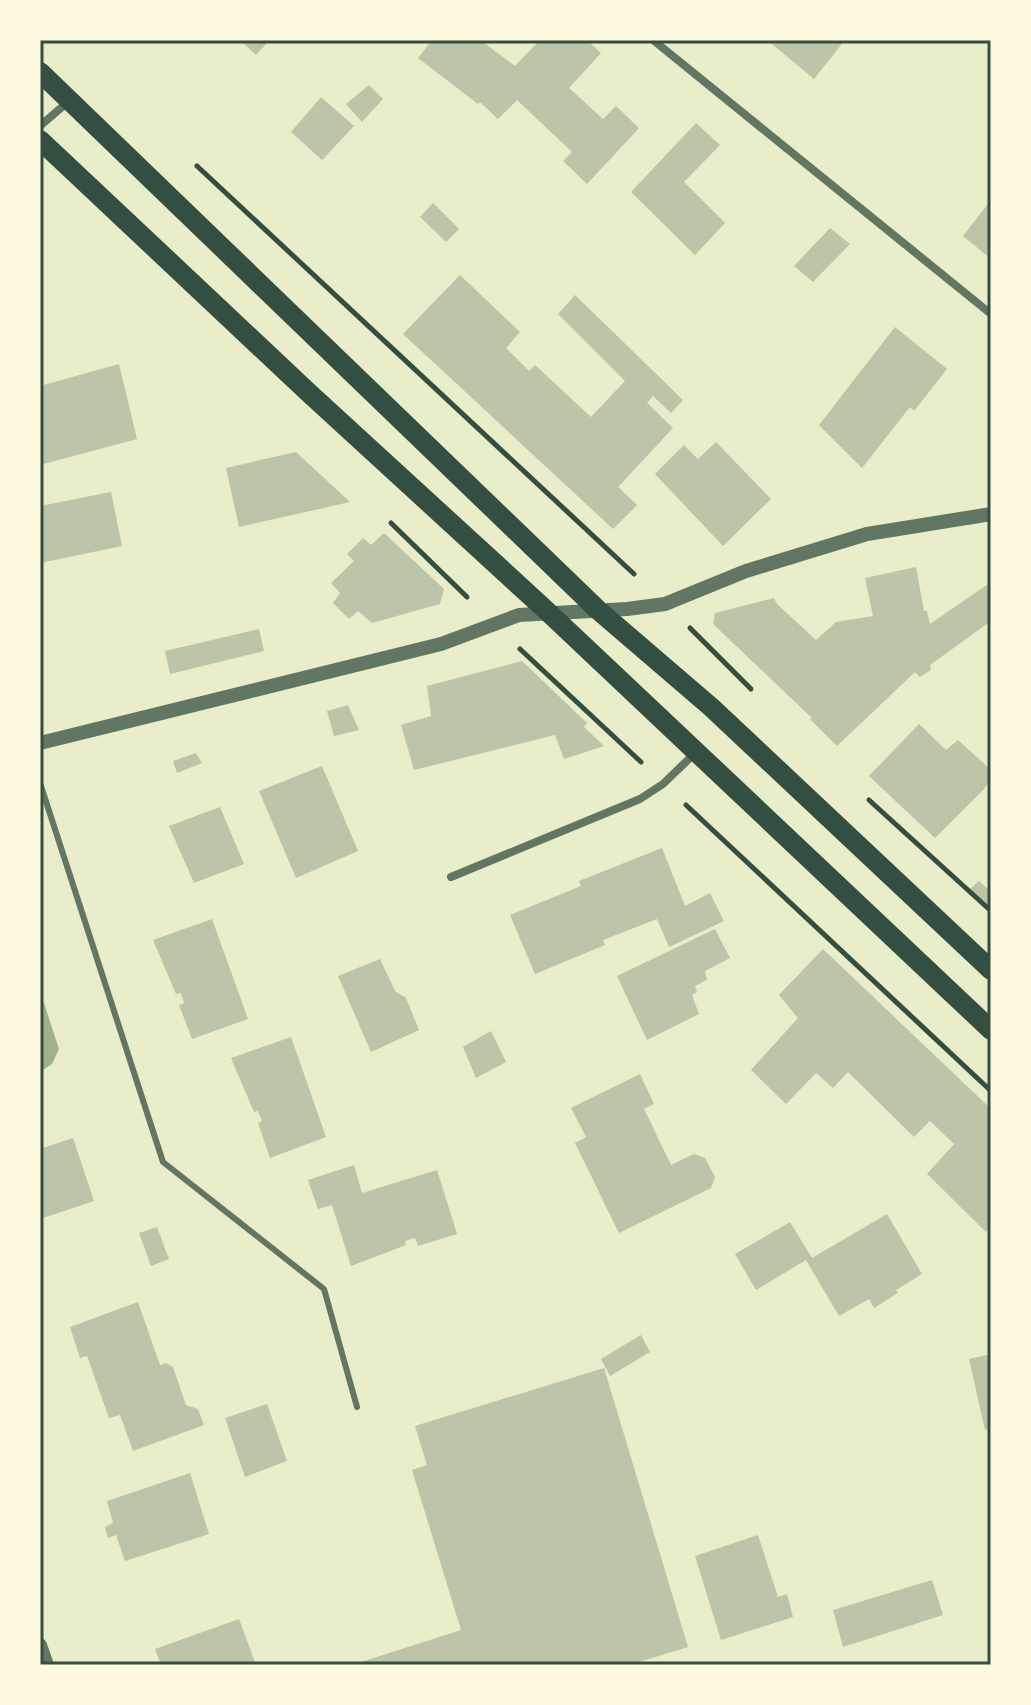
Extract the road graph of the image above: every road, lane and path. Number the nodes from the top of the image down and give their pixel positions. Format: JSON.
{"nodes":[{"id":1,"x":653,"y":40,"type":"edge"},
{"id":2,"x":40,"y":72,"type":"edge"},
{"id":3,"x":70,"y":100,"type":"junction"},
{"id":4,"x":40,"y":126,"type":"edge"},
{"id":5,"x":40,"y":140,"type":"edge"},
{"id":6,"x":189,"y":159,"type":"dead end"},
{"id":7,"x":991,"y":314,"type":"edge"},
{"id":8,"x":991,"y":514,"type":"edge"},
{"id":9,"x":665,"y":604,"type":"junction"},
{"id":10,"x":598,"y":610,"type":"junction"},
{"id":11,"x":548,"y":612,"type":"junction"},
{"id":12,"x":753,"y":691,"type":"dead end"},
{"id":13,"x":40,"y":743,"type":"edge"},
{"id":14,"x":696,"y":752,"type":"junction"},
{"id":15,"x":40,"y":783,"type":"edge"},
{"id":16,"x":866,"y":797,"type":"dead end"},
{"id":17,"x":451,"y":877,"type":"dead end"},
{"id":18,"x":991,"y":911,"type":"edge"},
{"id":19,"x":991,"y":970,"type":"edge"},
{"id":20,"x":991,"y":1030,"type":"edge"},
{"id":21,"x":357,"y":1407,"type":"dead end"},
{"id":22,"x":40,"y":1645,"type":"edge"},
{"id":23,"x":47,"y":1665,"type":"edge"}],
"edges":[{"from":1,"to":7,"type":"street"},
{"from":2,"to":3,"type":"main road"},
{"from":3,"to":4,"type":"street"},
{"from":3,"to":10,"type":"main road"},
{"from":5,"to":11,"type":"main road"},
{"from":6,"to":9,"type":"path"},
{"from":8,"to":9,"type":"street"},
{"from":9,"to":10,"type":"street"},
{"from":9,"to":12,"type":"path"},
{"from":10,"to":11,"type":"street"},
{"from":10,"to":19,"type":"main road"},
{"from":11,"to":13,"type":"street"},
{"from":11,"to":14,"type":"main road"},
{"from":14,"to":17,"type":"street"},
{"from":14,"to":20,"type":"main road"},
{"from":15,"to":21,"type":"lane"},
{"from":16,"to":18,"type":"path"},
{"from":22,"to":23,"type":"street"}]}
